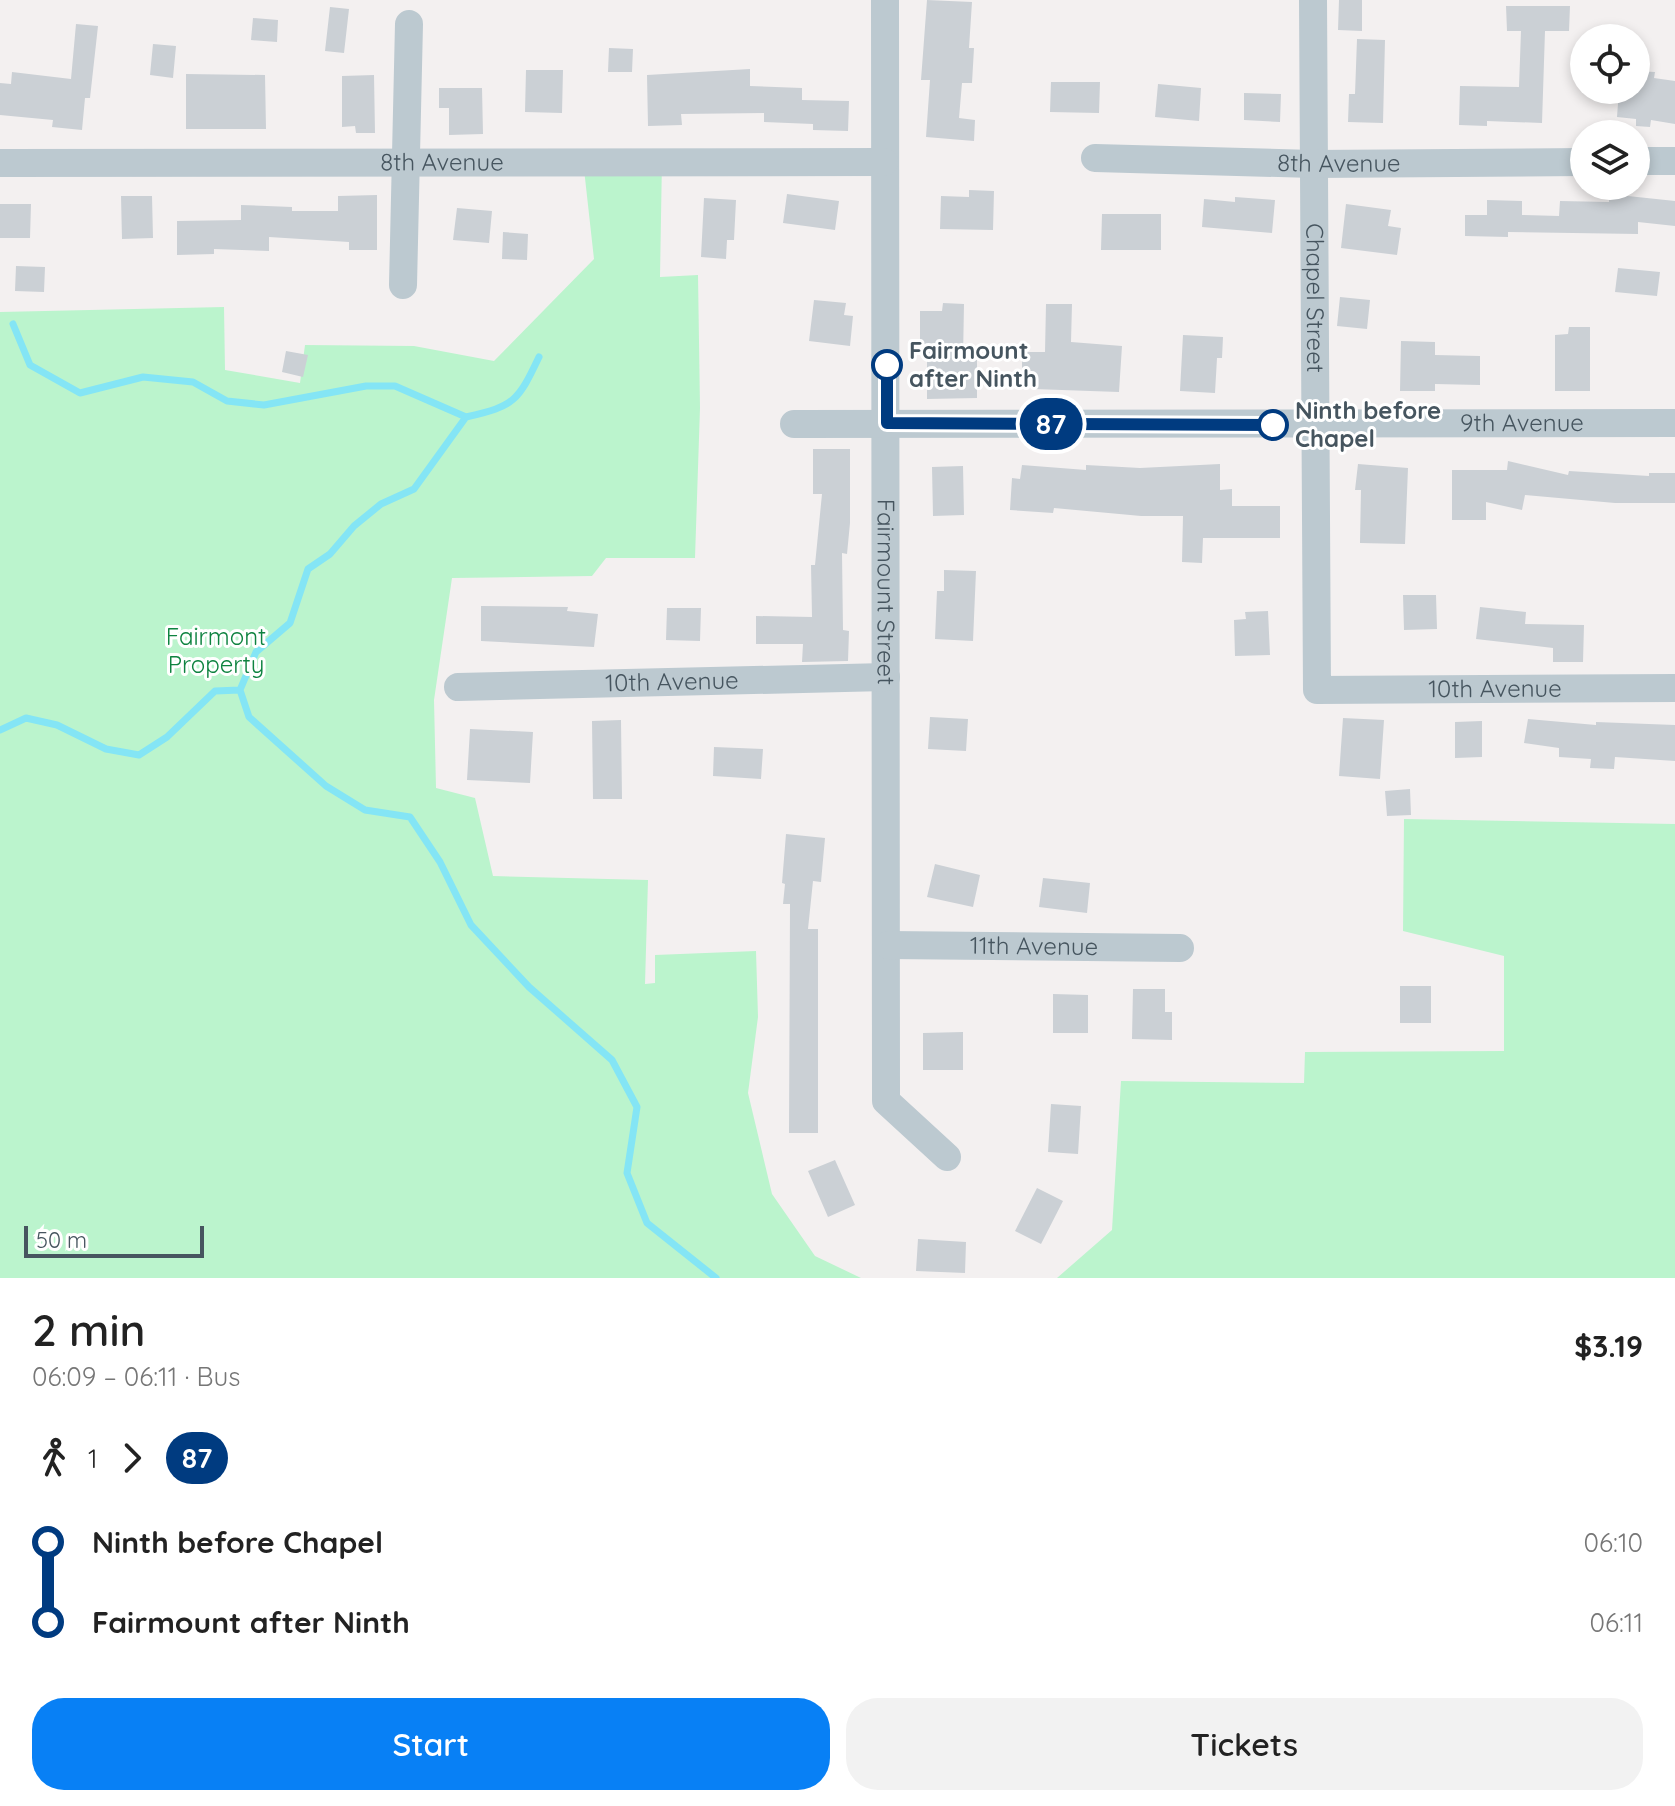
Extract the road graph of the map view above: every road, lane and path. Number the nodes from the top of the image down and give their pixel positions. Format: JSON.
{"nodes":[{"id":1,"x":885,"y":0,"type":"edge"},
{"id":2,"x":1313,"y":0,"type":"edge"},
{"id":3,"x":409,"y":24,"type":"dead end"},
{"id":4,"x":1095,"y":158,"type":"dead end"},
{"id":5,"x":1650,"y":161,"type":"edge"},
{"id":6,"x":1675,"y":161,"type":"edge"},
{"id":7,"x":884,"y":162,"type":"junction"},
{"id":8,"x":1570,"y":162,"type":"edge"},
{"id":9,"x":0,"y":163,"type":"edge"},
{"id":10,"x":407,"y":163,"type":"junction"},
{"id":11,"x":1313,"y":164,"type":"junction"},
{"id":12,"x":403,"y":285,"type":"dead end"},
{"id":13,"x":887,"y":423,"type":"junction"},
{"id":14,"x":1675,"y":423,"type":"edge"},
{"id":15,"x":794,"y":424,"type":"dead end"},
{"id":16,"x":1313,"y":425,"type":"junction"},
{"id":17,"x":886,"y":677,"type":"junction"},
{"id":18,"x":458,"y":687,"type":"dead end"},
{"id":19,"x":1675,"y":688,"type":"edge"},
{"id":20,"x":1317,"y":690,"type":"joint"},
{"id":21,"x":888,"y":945,"type":"junction"},
{"id":22,"x":1180,"y":948,"type":"dead end"},
{"id":23,"x":947,"y":1157,"type":"dead end"}],
"edges":[{"from":1,"to":7,"type":"street","name":"Fairmount Street"},
{"from":2,"to":11,"type":"street","name":"Chapel Street"},
{"from":3,"to":10,"type":"street"},
{"from":4,"to":11,"type":"street","name":"8th Avenue"},
{"from":5,"to":6,"type":"street"},
{"from":7,"to":10,"type":"street","name":"8th Avenue"},
{"from":7,"to":13,"type":"street","name":"Fairmount Street"},
{"from":8,"to":11,"type":"street","name":"8th Avenue"},
{"from":9,"to":10,"type":"street","name":"8th Avenue"},
{"from":10,"to":12,"type":"street"},
{"from":11,"to":16,"type":"street","name":"Chapel Street"},
{"from":13,"to":15,"type":"street","name":"9th Avenue"},
{"from":13,"to":16,"type":"street","name":"9th Avenue"},
{"from":13,"to":17,"type":"street","name":"Fairmount Street"},
{"from":14,"to":16,"type":"street","name":"9th Avenue"},
{"from":16,"to":20,"type":"street","name":"Chapel Street"},
{"from":17,"to":18,"type":"street","name":"10th Avenue"},
{"from":17,"to":21,"type":"street","name":"Fairmount Street"},
{"from":19,"to":20,"type":"street","name":"10th Avenue"},
{"from":21,"to":22,"type":"street","name":"11th Avenue"},
{"from":21,"to":23,"type":"street","name":"Fairmount Street"}]}
